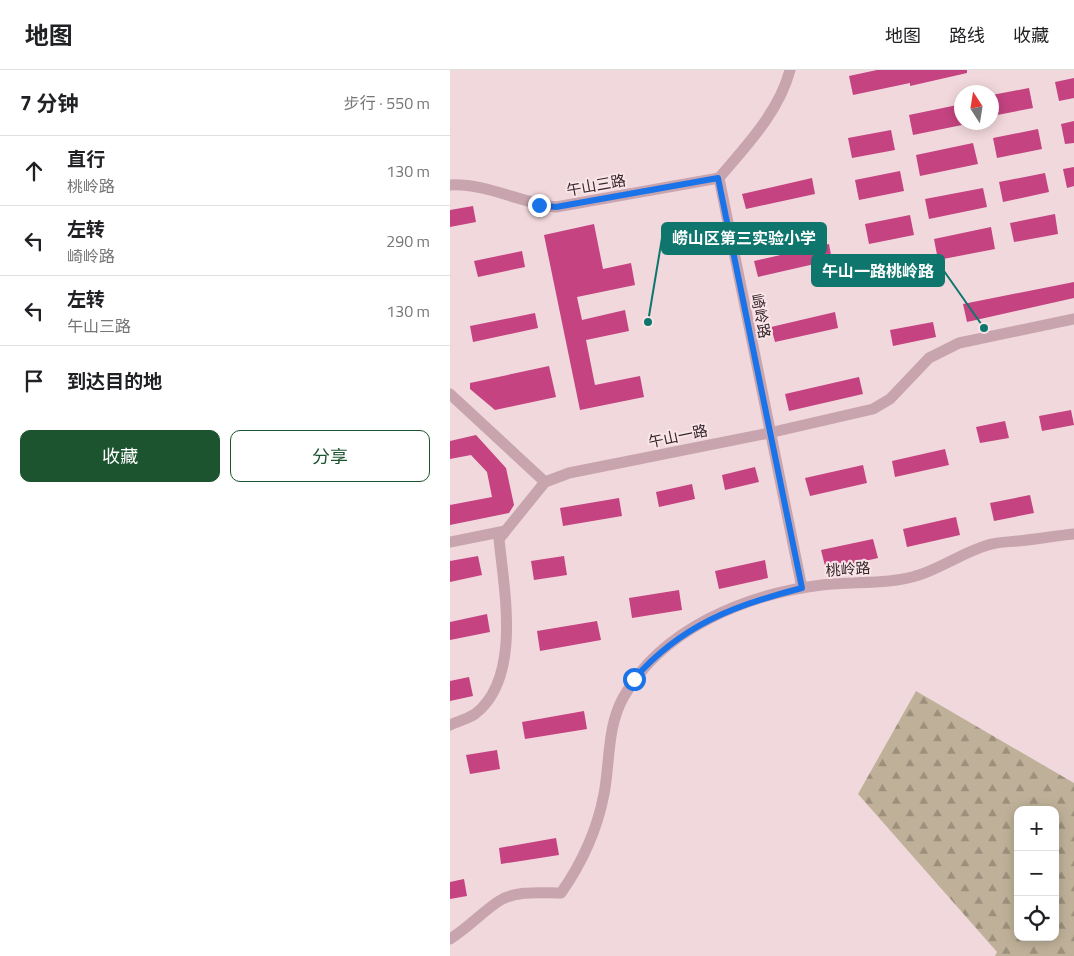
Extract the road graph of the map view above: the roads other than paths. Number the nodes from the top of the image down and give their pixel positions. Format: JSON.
{"nodes":[{"id":1,"x":790,"y":70,"type":"edge"},
{"id":2,"x":718,"y":178,"type":"junction"},
{"id":3,"x":450,"y":186,"type":"edge"},
{"id":4,"x":1074,"y":319,"type":"edge"},
{"id":5,"x":450,"y":394,"type":"edge"},
{"id":6,"x":769,"y":433,"type":"junction"},
{"id":7,"x":545,"y":482,"type":"junction"},
{"id":8,"x":505,"y":531,"type":"junction"},
{"id":9,"x":1074,"y":534,"type":"edge"},
{"id":10,"x":450,"y":542,"type":"edge"},
{"id":11,"x":802,"y":588,"type":"junction"},
{"id":12,"x":450,"y":725,"type":"edge"},
{"id":13,"x":450,"y":939,"type":"edge"}],
"edges":[{"from":1,"to":2,"type":"street"},
{"from":2,"to":3,"type":"street","name":"午山三路"},
{"from":2,"to":6,"type":"street","name":"崎岭路"},
{"from":4,"to":6,"type":"street","name":"午山一路"},
{"from":5,"to":7,"type":"street"},
{"from":6,"to":7,"type":"street","name":"午山一路"},
{"from":6,"to":11,"type":"street","name":"崎岭路"},
{"from":7,"to":8,"type":"street"},
{"from":8,"to":10,"type":"street"},
{"from":8,"to":12,"type":"street"},
{"from":9,"to":11,"type":"street","name":"桃岭路"},
{"from":11,"to":13,"type":"street","name":"桃岭路"}]}
